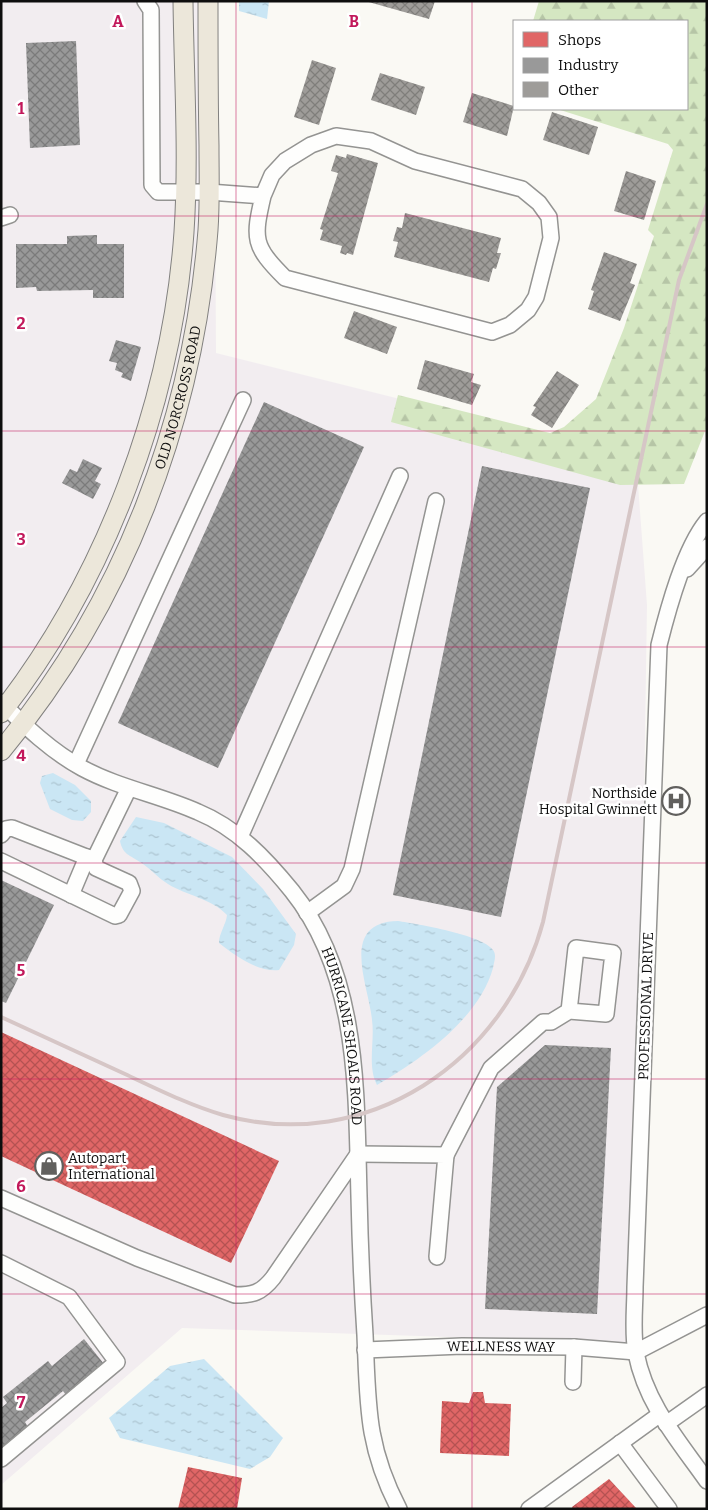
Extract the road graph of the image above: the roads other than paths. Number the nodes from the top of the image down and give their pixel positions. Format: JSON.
{"nodes":[{"id":1,"x":145,"y":1,"type":"edge"},
{"id":2,"x":183,"y":1,"type":"edge"},
{"id":3,"x":208,"y":1,"type":"edge"},
{"id":4,"x":209,"y":192,"type":"junction"},
{"id":5,"x":185,"y":193,"type":"junction"},
{"id":6,"x":263,"y":196,"type":"junction"},
{"id":7,"x":242,"y":400,"type":"dead end"},
{"id":8,"x":400,"y":476,"type":"dead end"},
{"id":9,"x":436,"y":501,"type":"dead end"},
{"id":10,"x":707,"y":521,"type":"edge"},
{"id":11,"x":707,"y":546,"type":"edge"},
{"id":12,"x":681,"y":576,"type":"junction"},
{"id":13,"x":3,"y":708,"type":"edge"},
{"id":14,"x":23,"y":724,"type":"junction"},
{"id":15,"x":1,"y":751,"type":"edge"},
{"id":16,"x":76,"y":764,"type":"junction"},
{"id":17,"x":129,"y":788,"type":"junction"},
{"id":18,"x":1,"y":835,"type":"edge"},
{"id":19,"x":240,"y":837,"type":"junction"},
{"id":20,"x":90,"y":858,"type":"junction"},
{"id":21,"x":1,"y":861,"type":"edge"},
{"id":22,"x":71,"y":895,"type":"junction"},
{"id":23,"x":307,"y":913,"type":"junction"},
{"id":24,"x":569,"y":1011,"type":"junction"},
{"id":25,"x":358,"y":1154,"type":"junction"},
{"id":26,"x":446,"y":1155,"type":"junction"},
{"id":27,"x":1,"y":1198,"type":"edge"},
{"id":28,"x":437,"y":1257,"type":"dead end"},
{"id":29,"x":1,"y":1263,"type":"edge"},
{"id":30,"x":707,"y":1315,"type":"edge"},
{"id":31,"x":574,"y":1347,"type":"junction"},
{"id":32,"x":365,"y":1350,"type":"junction"},
{"id":33,"x":636,"y":1352,"type":"junction"},
{"id":34,"x":573,"y":1382,"type":"dead end"},
{"id":35,"x":707,"y":1395,"type":"edge"},
{"id":36,"x":662,"y":1420,"type":"junction"},
{"id":37,"x":620,"y":1443,"type":"junction"},
{"id":38,"x":1,"y":1459,"type":"edge"},
{"id":39,"x":707,"y":1480,"type":"edge"},
{"id":40,"x":399,"y":1509,"type":"edge"},
{"id":41,"x":529,"y":1509,"type":"edge"},
{"id":42,"x":669,"y":1509,"type":"edge"}],
"edges":[{"from":1,"to":5,"type":"street"},
{"from":2,"to":5,"type":"main road","name":"OLD NORCROSS ROAD"},
{"from":3,"to":4,"type":"main road","name":"OLD NORCROSS ROAD"},
{"from":4,"to":5,"type":"street"},
{"from":4,"to":6,"type":"street"},
{"from":4,"to":14,"type":"main road","name":"OLD NORCROSS ROAD"},
{"from":5,"to":13,"type":"main road","name":"OLD NORCROSS ROAD"},
{"from":6,"to":6,"type":"street"},
{"from":7,"to":16,"type":"street"},
{"from":8,"to":19,"type":"street"},
{"from":9,"to":23,"type":"street"},
{"from":10,"to":12,"type":"street","name":"PROFESSIONAL DRIVE"},
{"from":11,"to":12,"type":"street"},
{"from":12,"to":33,"type":"street","name":"PROFESSIONAL DRIVE"},
{"from":13,"to":14,"type":"street","name":"HURRICANE SHOALS ROAD"},
{"from":14,"to":15,"type":"main road","name":"OLD NORCROSS ROAD"},
{"from":14,"to":16,"type":"street","name":"HURRICANE SHOALS ROAD"},
{"from":16,"to":17,"type":"street","name":"HURRICANE SHOALS ROAD"},
{"from":17,"to":19,"type":"street","name":"HURRICANE SHOALS ROAD"},
{"from":17,"to":20,"type":"street"},
{"from":18,"to":20,"type":"street"},
{"from":19,"to":23,"type":"street","name":"HURRICANE SHOALS ROAD"},
{"from":20,"to":22,"type":"street"},
{"from":20,"to":22,"type":"street"},
{"from":21,"to":22,"type":"street"},
{"from":23,"to":25,"type":"street","name":"HURRICANE SHOALS ROAD"},
{"from":24,"to":24,"type":"street"},
{"from":24,"to":26,"type":"street"},
{"from":25,"to":26,"type":"street"},
{"from":25,"to":27,"type":"street"},
{"from":25,"to":32,"type":"street","name":"HURRICANE SHOALS ROAD"},
{"from":26,"to":28,"type":"street"},
{"from":29,"to":38,"type":"street"},
{"from":30,"to":33,"type":"street"},
{"from":31,"to":32,"type":"street","name":"WELLNESS WAY"},
{"from":31,"to":33,"type":"street","name":"WELLNESS WAY"},
{"from":31,"to":34,"type":"street"},
{"from":32,"to":40,"type":"street","name":"HURRICANE SHOALS ROAD"},
{"from":33,"to":36,"type":"street","name":"PROFESSIONAL DRIVE"},
{"from":35,"to":36,"type":"street"},
{"from":36,"to":37,"type":"street"},
{"from":36,"to":39,"type":"street","name":"PROFESSIONAL DRIVE"},
{"from":37,"to":41,"type":"street"},
{"from":37,"to":42,"type":"street"}]}
